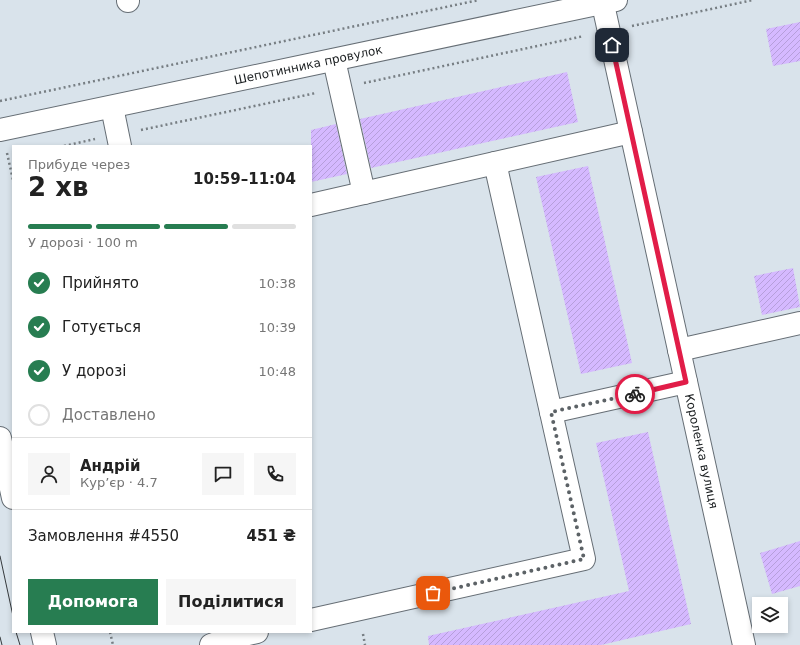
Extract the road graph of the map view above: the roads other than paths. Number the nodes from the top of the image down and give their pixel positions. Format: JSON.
{"nodes":[{"id":1,"x":607,"y":1,"type":"edge"},
{"id":2,"x":334,"y":60,"type":"junction"},
{"id":3,"x":112,"y":107,"type":"junction"},
{"id":4,"x":0,"y":130,"type":"edge"},
{"id":5,"x":631,"y":132,"type":"junction"},
{"id":6,"x":119,"y":140,"type":"edge"},
{"id":7,"x":495,"y":163,"type":"junction"},
{"id":8,"x":364,"y":193,"type":"junction"},
{"id":9,"x":312,"y":204,"type":"edge"},
{"id":10,"x":800,"y":323,"type":"edge"},
{"id":11,"x":679,"y":350,"type":"junction"},
{"id":12,"x":686,"y":382,"type":"junction"},
{"id":13,"x":551,"y":412,"type":"junction"},
{"id":14,"x":5,"y":440,"type":"edge"},
{"id":15,"x":12,"y":491,"type":"edge"},
{"id":16,"x":312,"y":620,"type":"edge"},
{"id":17,"x":42,"y":633,"type":"edge"},
{"id":18,"x":252,"y":633,"type":"edge"},
{"id":19,"x":224,"y":638,"type":"edge"},
{"id":20,"x":45,"y":645,"type":"edge"},
{"id":21,"x":744,"y":645,"type":"edge"}],
"edges":[{"from":1,"to":2,"type":"street","name":"Шепотинника провулок"},
{"from":1,"to":5,"type":"street","name":"Короленка вулиця"},
{"from":2,"to":3,"type":"street","name":"Шепотинника провулок"},
{"from":2,"to":8,"type":"street"},
{"from":3,"to":4,"type":"street","name":"Шепотинника провулок"},
{"from":3,"to":6,"type":"street"},
{"from":5,"to":7,"type":"street"},
{"from":5,"to":11,"type":"street","name":"Короленка вулиця"},
{"from":7,"to":8,"type":"street"},
{"from":7,"to":13,"type":"street"},
{"from":8,"to":9,"type":"street"},
{"from":10,"to":11,"type":"street"},
{"from":11,"to":12,"type":"street","name":"Короленка вулиця"},
{"from":12,"to":13,"type":"street"},
{"from":12,"to":21,"type":"street","name":"Короленка вулиця"},
{"from":13,"to":16,"type":"street"},
{"from":14,"to":15,"type":"street"},
{"from":17,"to":20,"type":"street"},
{"from":18,"to":19,"type":"street"}]}
